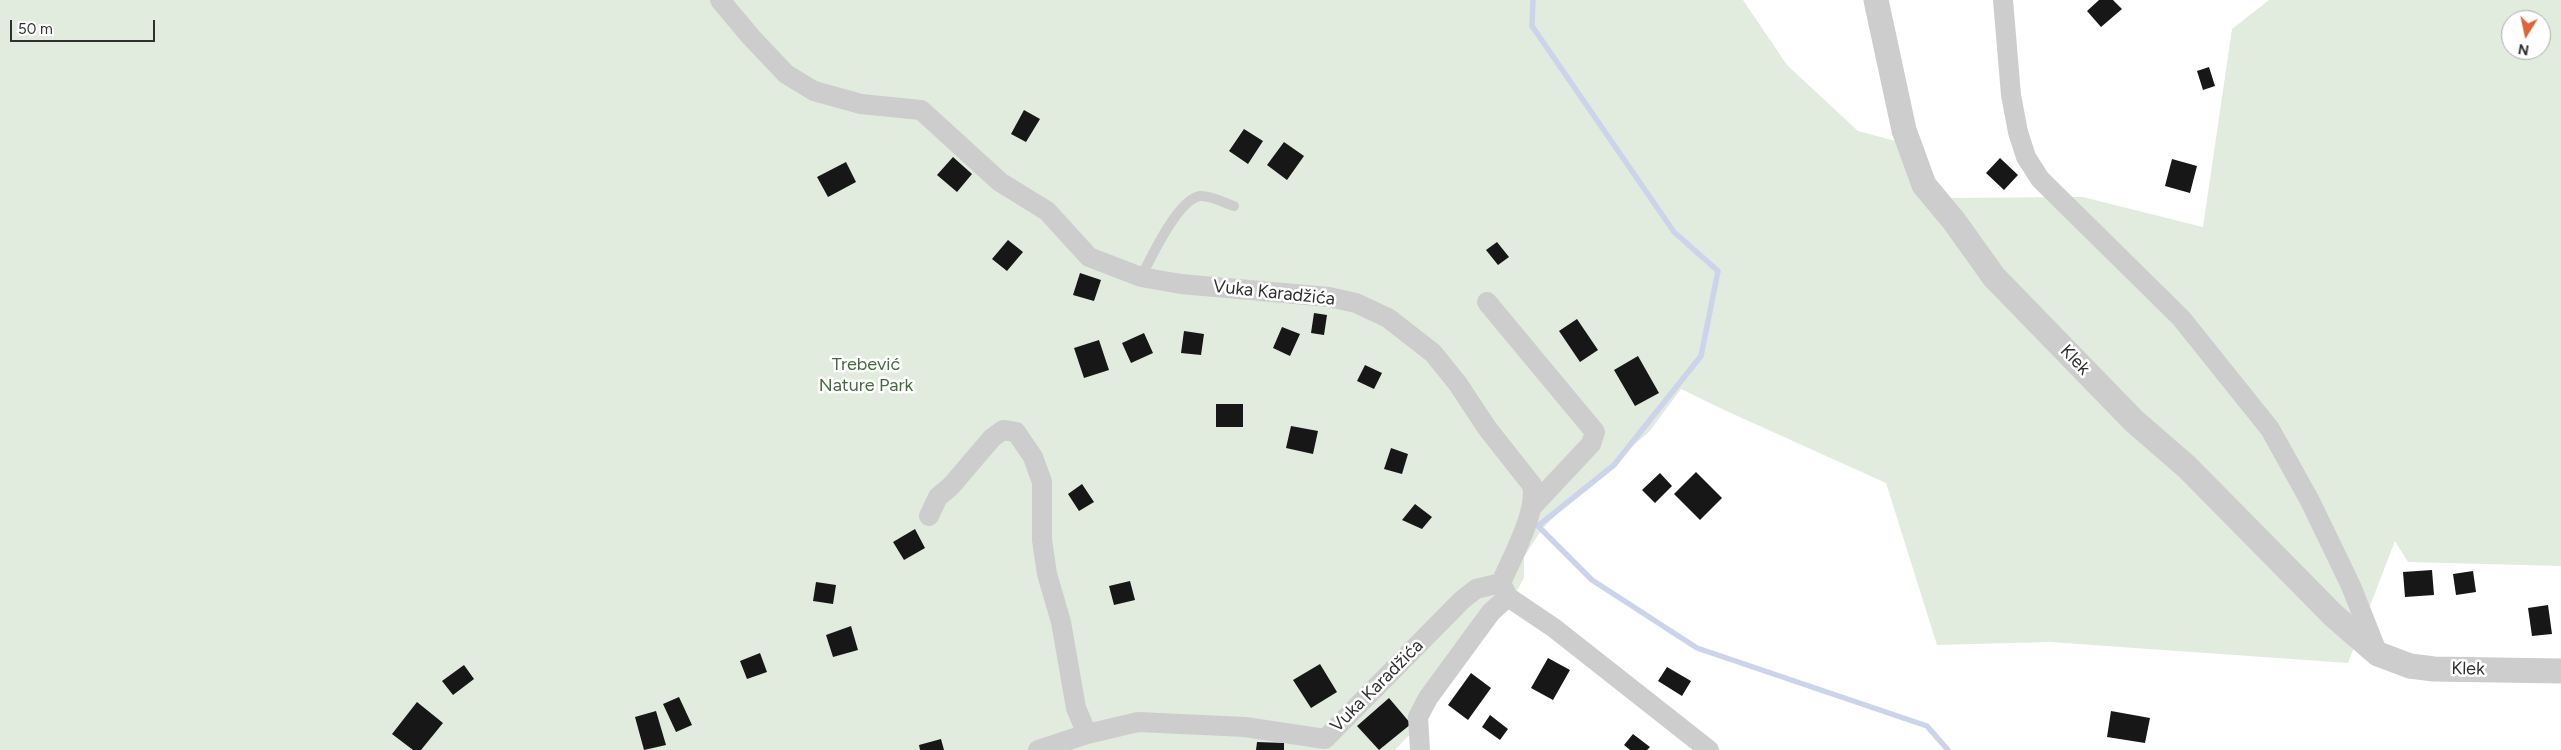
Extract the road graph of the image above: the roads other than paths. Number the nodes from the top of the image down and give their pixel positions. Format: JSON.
{"nodes":[{"id":1,"x":720,"y":0,"type":"edge"},
{"id":2,"x":1876,"y":0,"type":"edge"},
{"id":3,"x":2003,"y":0,"type":"edge"},
{"id":4,"x":1234,"y":206,"type":"dead end"},
{"id":5,"x":1141,"y":277,"type":"junction"},
{"id":6,"x":1487,"y":302,"type":"dead end"},
{"id":7,"x":1531,"y":508,"type":"junction"},
{"id":8,"x":929,"y":516,"type":"dead end"},
{"id":9,"x":1505,"y":590,"type":"junction"},
{"id":10,"x":2378,"y":654,"type":"junction"},
{"id":11,"x":2561,"y":671,"type":"edge"},
{"id":12,"x":1087,"y":734,"type":"junction"},
{"id":13,"x":1325,"y":744,"type":"edge"},
{"id":14,"x":1703,"y":748,"type":"edge"},
{"id":15,"x":1038,"y":750,"type":"edge"},
{"id":16,"x":1420,"y":750,"type":"edge"}],
"edges":[{"from":1,"to":5,"type":"street","name":"Vuka Karadžića"},
{"from":2,"to":10,"type":"street","name":"Klek"},
{"from":3,"to":10,"type":"street"},
{"from":4,"to":5,"type":"lane"},
{"from":5,"to":7,"type":"street","name":"Vuka Karadžića"},
{"from":6,"to":7,"type":"street"},
{"from":7,"to":9,"type":"street","name":"Vuka Karadžića"},
{"from":8,"to":12,"type":"street"},
{"from":9,"to":13,"type":"street","name":"Vuka Karadžića"},
{"from":9,"to":14,"type":"street"},
{"from":9,"to":16,"type":"street"},
{"from":10,"to":11,"type":"street","name":"Klek"},
{"from":12,"to":13,"type":"street","name":"Vuka Karadžića"},
{"from":12,"to":15,"type":"street","name":"Vuka Karadžića"}]}
